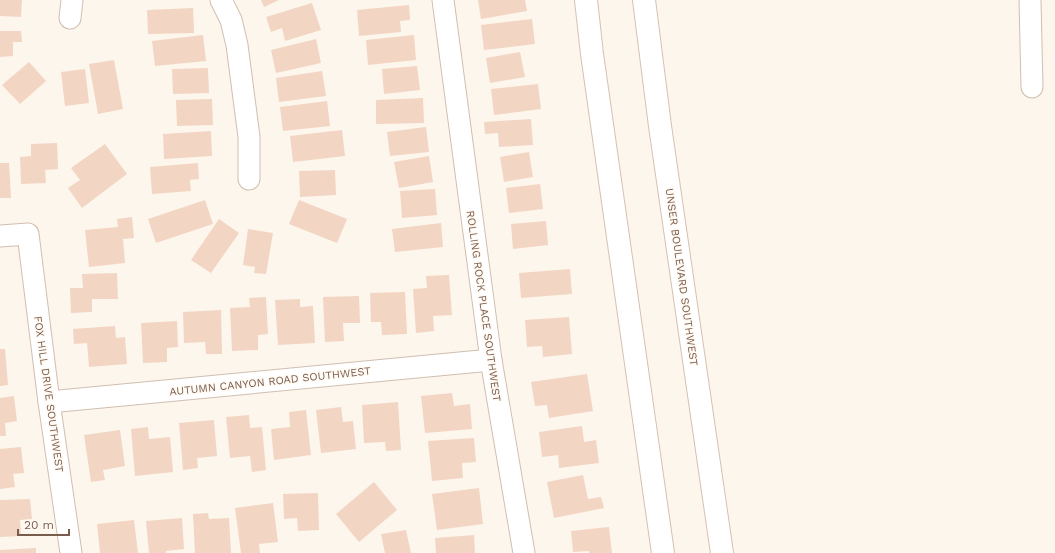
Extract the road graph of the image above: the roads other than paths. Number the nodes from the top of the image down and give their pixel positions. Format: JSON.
{"nodes":[{"id":1,"x":220,"y":0,"type":"edge"},
{"id":2,"x":443,"y":0,"type":"edge"},
{"id":3,"x":586,"y":0,"type":"edge"},
{"id":4,"x":644,"y":0,"type":"edge"},
{"id":5,"x":1030,"y":0,"type":"edge"},
{"id":6,"x":1032,"y":87,"type":"dead end"},
{"id":7,"x":249,"y":179,"type":"dead end"},
{"id":8,"x":0,"y":236,"type":"edge"},
{"id":9,"x":491,"y":360,"type":"junction"},
{"id":10,"x":49,"y":402,"type":"junction"},
{"id":11,"x":71,"y":553,"type":"edge"},
{"id":12,"x":524,"y":553,"type":"edge"},
{"id":13,"x":663,"y":553,"type":"edge"},
{"id":14,"x":722,"y":553,"type":"edge"}],
"edges":[{"from":1,"to":7,"type":"street"},
{"from":2,"to":9,"type":"street","name":"ROLLING ROCK PLACE SOUTHWEST"},
{"from":3,"to":13,"type":"main road"},
{"from":4,"to":14,"type":"main road","name":"UNSER BOULEVARD SOUTHWEST"},
{"from":5,"to":6,"type":"street"},
{"from":8,"to":10,"type":"street","name":"FOX HILL DRIVE SOUTHWEST"},
{"from":9,"to":10,"type":"street","name":"AUTUMN CANYON ROAD SOUTHWEST"},
{"from":9,"to":12,"type":"street","name":"ROLLING ROCK PLACE SOUTHWEST"},
{"from":10,"to":11,"type":"street","name":"FOX HILL DRIVE SOUTHWEST"}]}
